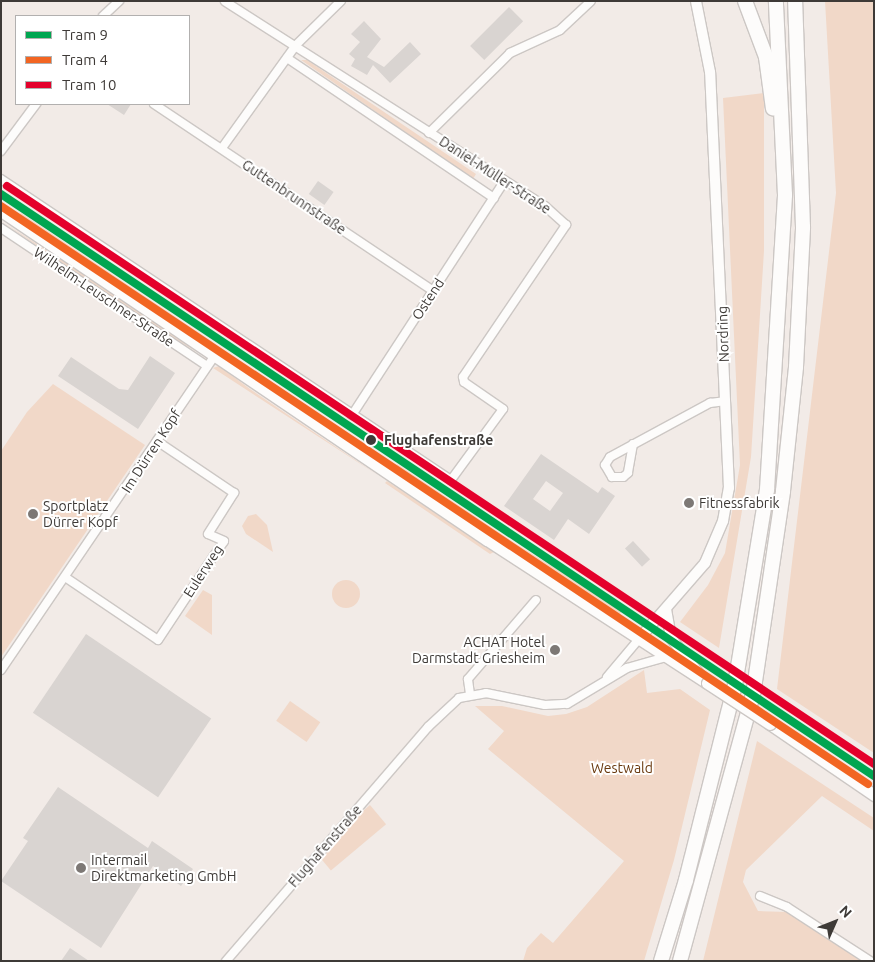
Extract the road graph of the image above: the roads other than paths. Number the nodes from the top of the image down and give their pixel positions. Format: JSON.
{"nodes":[{"id":1,"x":119,"y":1,"type":"edge"},
{"id":2,"x":225,"y":1,"type":"edge"},
{"id":3,"x":341,"y":1,"type":"edge"},
{"id":4,"x":591,"y":1,"type":"edge"},
{"id":5,"x":696,"y":1,"type":"edge"},
{"id":6,"x":746,"y":1,"type":"edge"},
{"id":7,"x":776,"y":1,"type":"edge"},
{"id":8,"x":795,"y":1,"type":"edge"},
{"id":9,"x":104,"y":15,"type":"edge"},
{"id":10,"x":296,"y":45,"type":"junction"},
{"id":11,"x":286,"y":58,"type":"junction"},
{"id":12,"x":35,"y":105,"type":"edge"},
{"id":13,"x":156,"y":105,"type":"edge"},
{"id":14,"x":429,"y":133,"type":"junction"},
{"id":15,"x":222,"y":148,"type":"junction"},
{"id":16,"x":1,"y":151,"type":"edge"},
{"id":17,"x":1,"y":179,"type":"edge"},
{"id":18,"x":504,"y":182,"type":"junction"},
{"id":19,"x":785,"y":195,"type":"junction"},
{"id":20,"x":494,"y":198,"type":"junction"},
{"id":21,"x":1,"y":211,"type":"edge"},
{"id":22,"x":1,"y":228,"type":"edge"},
{"id":23,"x":433,"y":291,"type":"junction"},
{"id":24,"x":215,"y":354,"type":"junction"},
{"id":25,"x":207,"y":366,"type":"junction"},
{"id":26,"x":726,"y":401,"type":"junction"},
{"id":27,"x":352,"y":414,"type":"junction"},
{"id":28,"x":157,"y":442,"type":"junction"},
{"id":29,"x":633,"y":444,"type":"junction"},
{"id":30,"x":65,"y":577,"type":"junction"},
{"id":31,"x":536,"y":600,"type":"dead end"},
{"id":32,"x":666,"y":609,"type":"junction"},
{"id":33,"x":639,"y":639,"type":"junction"},
{"id":34,"x":666,"y":657,"type":"junction"},
{"id":35,"x":1,"y":670,"type":"edge"},
{"id":36,"x":708,"y":683,"type":"junction"},
{"id":37,"x":601,"y":684,"type":"junction"},
{"id":38,"x":470,"y":694,"type":"junction"},
{"id":39,"x":874,"y":795,"type":"edge"},
{"id":40,"x":760,"y":896,"type":"dead end"},
{"id":41,"x":226,"y":961,"type":"edge"},
{"id":42,"x":661,"y":961,"type":"edge"},
{"id":43,"x":680,"y":961,"type":"edge"},
{"id":44,"x":870,"y":961,"type":"edge"}],
"edges":[{"from":1,"to":9,"type":"street"},
{"from":2,"to":10,"type":"street","name":"Daniel-Müller-Straße"},
{"from":3,"to":10,"type":"street"},
{"from":4,"to":14,"type":"street"},
{"from":5,"to":26,"type":"main road","name":"Nordring"},
{"from":6,"to":19,"type":"highway"},
{"from":7,"to":19,"type":"highway"},
{"from":8,"to":43,"type":"highway"},
{"from":10,"to":11,"type":"street"},
{"from":10,"to":14,"type":"street","name":"Daniel-Müller-Straße"},
{"from":11,"to":15,"type":"street"},
{"from":11,"to":20,"type":"street","name":"Daniel-Müller-Straße"},
{"from":12,"to":16,"type":"street"},
{"from":13,"to":15,"type":"street","name":"Guttenbrunnstraße"},
{"from":14,"to":18,"type":"street","name":"Daniel-Müller-Straße"},
{"from":15,"to":23,"type":"street","name":"Guttenbrunnstraße"},
{"from":17,"to":27,"type":"street"},
{"from":18,"to":20,"type":"street","name":"Ostend"},
{"from":18,"to":27,"type":"street","name":"Daniel-Müller-Straße"},
{"from":19,"to":42,"type":"highway"},
{"from":20,"to":23,"type":"street","name":"Ostend"},
{"from":21,"to":24,"type":"main road","name":"Wilhelm-Leuschner-Straße"},
{"from":22,"to":25,"type":"street","name":"Wilhelm-Leuschner-Straße"},
{"from":23,"to":27,"type":"street","name":"Ostend"},
{"from":24,"to":25,"type":"street","name":"Im Dürren Kopf"},
{"from":24,"to":33,"type":"main road","name":"Wilhelm-Leuschner-Straße"},
{"from":25,"to":28,"type":"street","name":"Im Dürren Kopf"},
{"from":26,"to":29,"type":"street"},
{"from":26,"to":32,"type":"main road","name":"Nordring"},
{"from":28,"to":30,"type":"street","name":"Im Dürren Kopf"},
{"from":28,"to":30,"type":"street","name":"Eulerweg"},
{"from":29,"to":29,"type":"street"},
{"from":30,"to":35,"type":"street","name":"Im Dürren Kopf"},
{"from":31,"to":38,"type":"street"},
{"from":32,"to":33,"type":"main road","name":"Nordring"},
{"from":32,"to":36,"type":"main road"},
{"from":33,"to":34,"type":"main road","name":"Wilhelm-Leuschner-Straße"},
{"from":33,"to":37,"type":"street"},
{"from":34,"to":36,"type":"main road","name":"Wilhelm-Leuschner-Straße"},
{"from":34,"to":37,"type":"street"},
{"from":36,"to":39,"type":"main road","name":"Wilhelm-Leuschner-Straße","bridge":true},
{"from":37,"to":38,"type":"street"},
{"from":38,"to":41,"type":"street","name":"Flughafenstraße"},
{"from":40,"to":44,"type":"street"}]}
